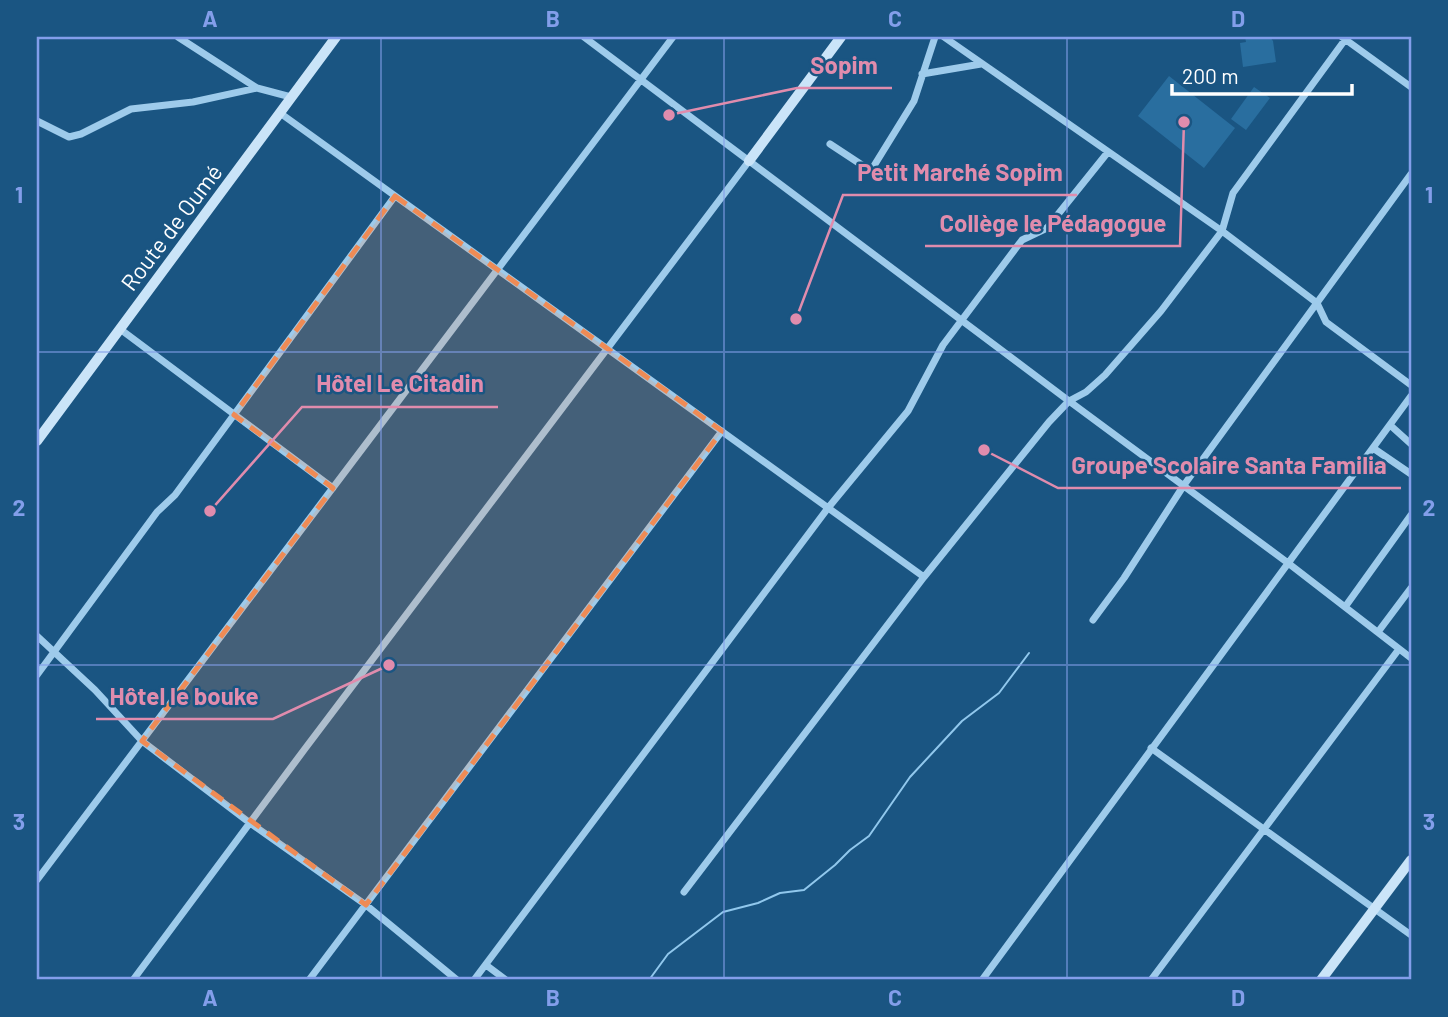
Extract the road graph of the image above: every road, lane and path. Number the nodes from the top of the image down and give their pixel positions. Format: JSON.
{"nodes":[{"id":1,"x":178,"y":37,"type":"edge"},
{"id":2,"x":336,"y":37,"type":"edge"},
{"id":3,"x":584,"y":37,"type":"edge"},
{"id":4,"x":673,"y":37,"type":"edge"},
{"id":5,"x":841,"y":37,"type":"edge"},
{"id":6,"x":935,"y":37,"type":"edge"},
{"id":7,"x":944,"y":37,"type":"edge"},
{"id":8,"x":1345,"y":38,"type":"edge"},
{"id":9,"x":981,"y":64,"type":"junction"},
{"id":10,"x":922,"y":74,"type":"junction"},
{"id":11,"x":642,"y":81,"type":"junction"},
{"id":12,"x":1411,"y":87,"type":"edge"},
{"id":13,"x":257,"y":89,"type":"junction"},
{"id":14,"x":291,"y":97,"type":"junction"},
{"id":15,"x":279,"y":113,"type":"junction"},
{"id":16,"x":37,"y":121,"type":"edge"},
{"id":17,"x":830,"y":144,"type":"dead end"},
{"id":18,"x":1108,"y":152,"type":"junction"},
{"id":19,"x":749,"y":161,"type":"junction"},
{"id":20,"x":1411,"y":174,"type":"edge"},
{"id":21,"x":395,"y":196,"type":"junction"},
{"id":22,"x":1222,"y":231,"type":"junction"},
{"id":23,"x":498,"y":270,"type":"junction"},
{"id":24,"x":1317,"y":303,"type":"junction"},
{"id":25,"x":962,"y":320,"type":"junction"},
{"id":26,"x":120,"y":329,"type":"junction"},
{"id":27,"x":607,"y":349,"type":"junction"},
{"id":28,"x":1411,"y":385,"type":"edge"},
{"id":29,"x":1411,"y":396,"type":"edge"},
{"id":30,"x":1069,"y":401,"type":"junction"},
{"id":31,"x":234,"y":415,"type":"junction"},
{"id":32,"x":1390,"y":425,"type":"junction"},
{"id":33,"x":722,"y":431,"type":"junction"},
{"id":34,"x":37,"y":441,"type":"edge"},
{"id":35,"x":1411,"y":444,"type":"edge"},
{"id":36,"x":1373,"y":448,"type":"junction"},
{"id":37,"x":1411,"y":474,"type":"edge"},
{"id":38,"x":1184,"y":485,"type":"junction"},
{"id":39,"x":333,"y":488,"type":"junction"},
{"id":40,"x":828,"y":508,"type":"junction"},
{"id":41,"x":1411,"y":515,"type":"edge"},
{"id":42,"x":1288,"y":562,"type":"junction"},
{"id":43,"x":924,"y":577,"type":"junction"},
{"id":44,"x":1411,"y":588,"type":"edge"},
{"id":45,"x":1345,"y":607,"type":"junction"},
{"id":46,"x":1093,"y":620,"type":"dead end"},
{"id":47,"x":1378,"y":632,"type":"junction"},
{"id":48,"x":37,"y":636,"type":"edge"},
{"id":49,"x":1399,"y":649,"type":"junction"},
{"id":50,"x":54,"y":652,"type":"junction"},
{"id":51,"x":1411,"y":658,"type":"edge"},
{"id":52,"x":37,"y":675,"type":"edge"},
{"id":53,"x":142,"y":740,"type":"junction"},
{"id":54,"x":1151,"y":747,"type":"junction"},
{"id":55,"x":250,"y":823,"type":"junction"},
{"id":56,"x":1264,"y":829,"type":"junction"},
{"id":57,"x":1411,"y":860,"type":"edge"},
{"id":58,"x":37,"y":880,"type":"edge"},
{"id":59,"x":684,"y":892,"type":"dead end"},
{"id":60,"x":366,"y":905,"type":"junction"},
{"id":61,"x":1374,"y":909,"type":"junction"},
{"id":62,"x":1411,"y":935,"type":"edge"},
{"id":63,"x":486,"y":965,"type":"junction"},
{"id":64,"x":133,"y":980,"type":"edge"},
{"id":65,"x":309,"y":980,"type":"edge"},
{"id":66,"x":457,"y":980,"type":"edge"},
{"id":67,"x":474,"y":980,"type":"edge"},
{"id":68,"x":506,"y":980,"type":"edge"},
{"id":69,"x":982,"y":980,"type":"edge"},
{"id":70,"x":1151,"y":980,"type":"edge"},
{"id":71,"x":1321,"y":980,"type":"edge"}],
"edges":[{"from":1,"to":13,"type":"street"},
{"from":2,"to":14,"type":"street","name":"Route de Oumé"},
{"from":3,"to":11,"type":"street"},
{"from":4,"to":11,"type":"street"},
{"from":5,"to":19,"type":"street"},
{"from":6,"to":10,"type":"street"},
{"from":7,"to":9,"type":"street"},
{"from":8,"to":12,"type":"street"},
{"from":8,"to":22,"type":"street"},
{"from":9,"to":10,"type":"street"},
{"from":9,"to":18,"type":"street"},
{"from":10,"to":17,"type":"street"},
{"from":11,"to":19,"type":"street"},
{"from":11,"to":23,"type":"street"},
{"from":13,"to":14,"type":"street"},
{"from":13,"to":16,"type":"street"},
{"from":14,"to":15,"type":"street","name":"Route de Oumé"},
{"from":15,"to":21,"type":"street"},
{"from":15,"to":26,"type":"street","name":"Route de Oumé"},
{"from":18,"to":22,"type":"street"},
{"from":18,"to":25,"type":"street"},
{"from":19,"to":25,"type":"street"},
{"from":19,"to":27,"type":"street"},
{"from":20,"to":24,"type":"street"},
{"from":21,"to":23,"type":"street"},
{"from":21,"to":31,"type":"street"},
{"from":22,"to":24,"type":"street"},
{"from":22,"to":30,"type":"street"},
{"from":23,"to":27,"type":"street"},
{"from":23,"to":39,"type":"street"},
{"from":24,"to":28,"type":"street"},
{"from":24,"to":38,"type":"street"},
{"from":25,"to":30,"type":"street"},
{"from":25,"to":40,"type":"street"},
{"from":26,"to":31,"type":"street"},
{"from":26,"to":34,"type":"street","name":"Route de Oumé"},
{"from":27,"to":33,"type":"street"},
{"from":27,"to":55,"type":"street"},
{"from":29,"to":32,"type":"street"},
{"from":30,"to":38,"type":"street"},
{"from":30,"to":43,"type":"street"},
{"from":31,"to":39,"type":"street"},
{"from":31,"to":50,"type":"street"},
{"from":32,"to":35,"type":"street"},
{"from":32,"to":36,"type":"street"},
{"from":33,"to":40,"type":"street"},
{"from":33,"to":60,"type":"street"},
{"from":36,"to":37,"type":"street"},
{"from":36,"to":42,"type":"street"},
{"from":38,"to":42,"type":"street"},
{"from":38,"to":46,"type":"street"},
{"from":39,"to":53,"type":"street"},
{"from":40,"to":43,"type":"street"},
{"from":40,"to":63,"type":"street"},
{"from":41,"to":45,"type":"street"},
{"from":42,"to":45,"type":"street"},
{"from":42,"to":54,"type":"street"},
{"from":43,"to":59,"type":"street"},
{"from":44,"to":47,"type":"street"},
{"from":45,"to":47,"type":"street"},
{"from":47,"to":49,"type":"street"},
{"from":48,"to":50,"type":"street"},
{"from":49,"to":51,"type":"street"},
{"from":49,"to":56,"type":"street"},
{"from":50,"to":52,"type":"street"},
{"from":50,"to":53,"type":"street"},
{"from":53,"to":55,"type":"street"},
{"from":53,"to":58,"type":"street"},
{"from":54,"to":56,"type":"street"},
{"from":54,"to":69,"type":"street"},
{"from":55,"to":60,"type":"street"},
{"from":55,"to":64,"type":"street"},
{"from":56,"to":61,"type":"street"},
{"from":56,"to":70,"type":"street"},
{"from":57,"to":61,"type":"street"},
{"from":60,"to":65,"type":"street"},
{"from":60,"to":66,"type":"street"},
{"from":61,"to":62,"type":"street"},
{"from":61,"to":71,"type":"street"},
{"from":63,"to":67,"type":"street"},
{"from":63,"to":68,"type":"street"}]}
